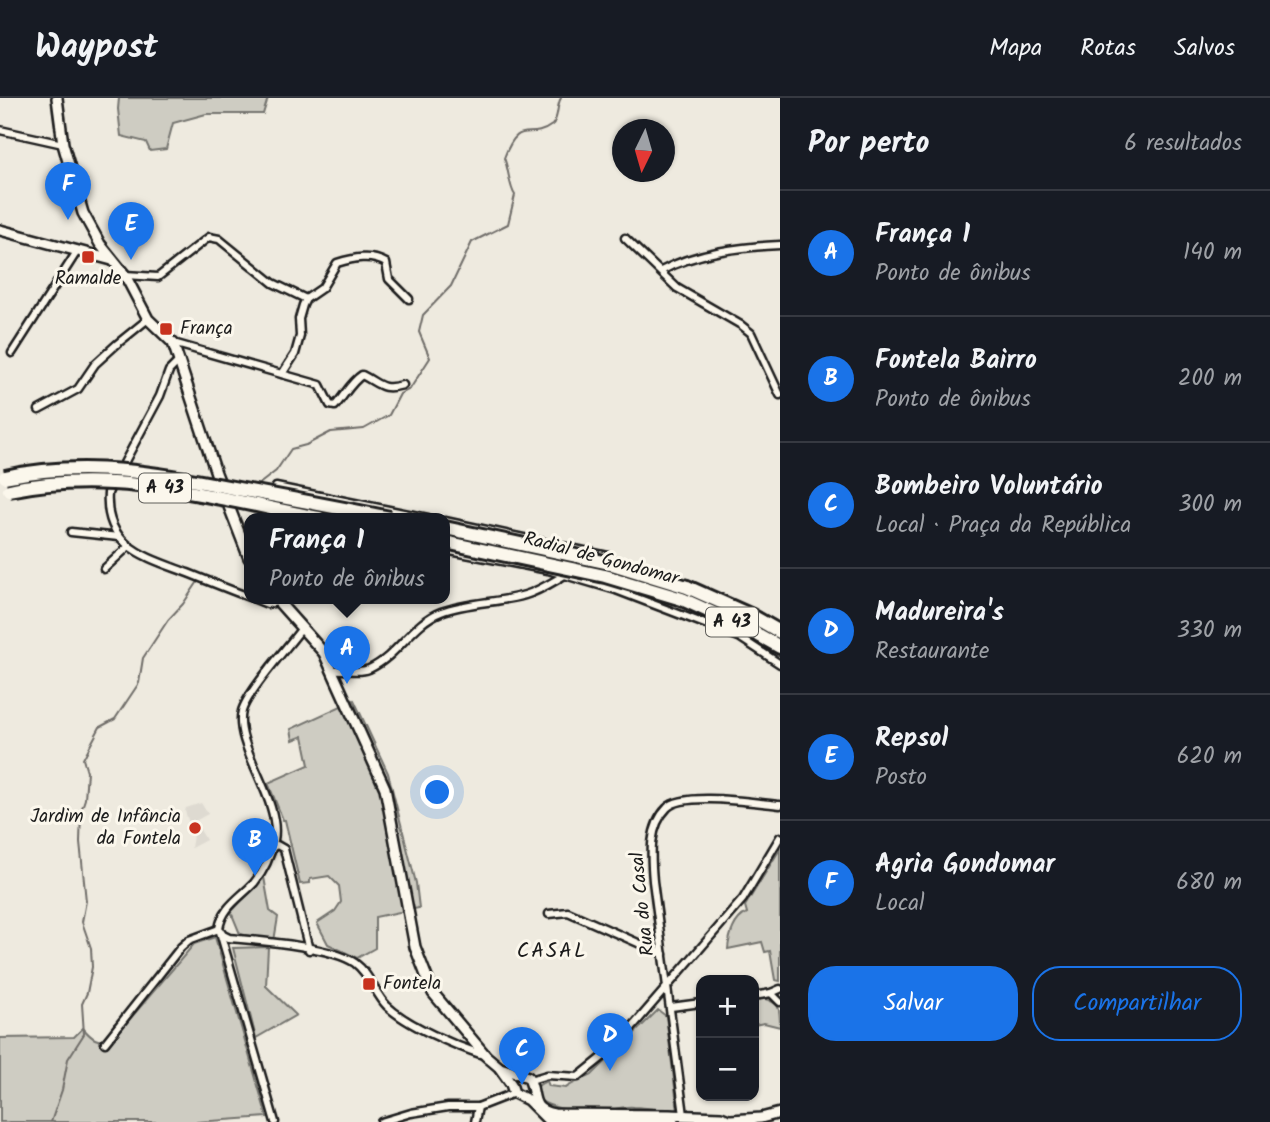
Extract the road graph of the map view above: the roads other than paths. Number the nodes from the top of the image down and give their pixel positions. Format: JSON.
{"nodes":[{"id":1,"x":57,"y":98,"type":"edge"},
{"id":2,"x":0,"y":130,"type":"edge"},
{"id":3,"x":63,"y":144,"type":"junction"},
{"id":4,"x":0,"y":230,"type":"edge"},
{"id":5,"x":625,"y":239,"type":"dead end"},
{"id":6,"x":780,"y":245,"type":"edge"},
{"id":7,"x":78,"y":250,"type":"junction"},
{"id":8,"x":114,"y":261,"type":"junction"},
{"id":9,"x":661,"y":271,"type":"junction"},
{"id":10,"x":125,"y":275,"type":"junction"},
{"id":11,"x":306,"y":299,"type":"junction"},
{"id":12,"x":409,"y":299,"type":"dead end"},
{"id":13,"x":148,"y":319,"type":"junction"},
{"id":14,"x":173,"y":342,"type":"junction"},
{"id":15,"x":12,"y":353,"type":"dead end"},
{"id":16,"x":179,"y":361,"type":"junction"},
{"id":17,"x":282,"y":374,"type":"junction"},
{"id":18,"x":403,"y":385,"type":"dead end"},
{"id":19,"x":780,"y":395,"type":"edge"},
{"id":20,"x":39,"y":411,"type":"dead end"},
{"id":21,"x":3,"y":484,"type":"edge"},
{"id":22,"x":263,"y":513,"type":"edge"},
{"id":23,"x":294,"y":513,"type":"edge"},
{"id":24,"x":364,"y":513,"type":"edge"},
{"id":25,"x":403,"y":513,"type":"edge"},
{"id":26,"x":450,"y":522,"type":"edge"},
{"id":27,"x":450,"y":529,"type":"edge"},
{"id":28,"x":71,"y":532,"type":"dead end"},
{"id":29,"x":120,"y":537,"type":"junction"},
{"id":30,"x":450,"y":543,"type":"edge"},
{"id":31,"x":244,"y":545,"type":"edge"},
{"id":32,"x":129,"y":546,"type":"junction"},
{"id":33,"x":570,"y":547,"type":"junction"},
{"id":34,"x":450,"y":551,"type":"edge"},
{"id":35,"x":104,"y":569,"type":"dead end"},
{"id":36,"x":563,"y":576,"type":"junction"},
{"id":37,"x":602,"y":586,"type":"junction"},
{"id":38,"x":684,"y":593,"type":"junction"},
{"id":39,"x":244,"y":594,"type":"edge"},
{"id":40,"x":280,"y":604,"type":"edge"},
{"id":41,"x":302,"y":628,"type":"junction"},
{"id":42,"x":780,"y":632,"type":"edge"},
{"id":43,"x":780,"y":647,"type":"edge"},
{"id":44,"x":780,"y":664,"type":"edge"},
{"id":45,"x":332,"y":670,"type":"junction"},
{"id":46,"x":780,"y":805,"type":"edge"},
{"id":47,"x":780,"y":837,"type":"edge"},
{"id":48,"x":272,"y":848,"type":"junction"},
{"id":49,"x":549,"y":914,"type":"dead end"},
{"id":50,"x":219,"y":929,"type":"junction"},
{"id":51,"x":237,"y":939,"type":"junction"},
{"id":52,"x":226,"y":950,"type":"junction"},
{"id":53,"x":309,"y":950,"type":"junction"},
{"id":54,"x":663,"y":954,"type":"junction"},
{"id":55,"x":668,"y":984,"type":"junction"},
{"id":56,"x":780,"y":989,"type":"edge"},
{"id":57,"x":771,"y":993,"type":"junction"},
{"id":58,"x":759,"y":995,"type":"edge"},
{"id":59,"x":780,"y":1002,"type":"edge"},
{"id":60,"x":696,"y":1004,"type":"edge"},
{"id":61,"x":670,"y":1007,"type":"junction"},
{"id":62,"x":105,"y":1043,"type":"dead end"},
{"id":63,"x":486,"y":1056,"type":"junction"},
{"id":64,"x":499,"y":1068,"type":"junction"},
{"id":65,"x":518,"y":1076,"type":"junction"},
{"id":66,"x":531,"y":1083,"type":"junction"},
{"id":67,"x":516,"y":1091,"type":"junction"},
{"id":68,"x":478,"y":1107,"type":"junction"},
{"id":69,"x":780,"y":1113,"type":"edge"},
{"id":70,"x":684,"y":1115,"type":"junction"},
{"id":71,"x":549,"y":1119,"type":"edge"},
{"id":72,"x":620,"y":1119,"type":"edge"},
{"id":73,"x":758,"y":1120,"type":"edge"},
{"id":74,"x":732,"y":1121,"type":"edge"},
{"id":75,"x":275,"y":1122,"type":"edge"},
{"id":76,"x":381,"y":1122,"type":"edge"},
{"id":77,"x":475,"y":1122,"type":"edge"},
{"id":78,"x":673,"y":1122,"type":"edge"}],
"edges":[{"from":1,"to":3,"type":"main road"},
{"from":2,"to":3,"type":"street"},
{"from":3,"to":8,"type":"main road"},
{"from":4,"to":7,"type":"main road"},
{"from":5,"to":9,"type":"street"},
{"from":6,"to":9,"type":"street"},
{"from":7,"to":8,"type":"main road"},
{"from":7,"to":15,"type":"street"},
{"from":8,"to":10,"type":"main road"},
{"from":9,"to":19,"type":"street"},
{"from":10,"to":11,"type":"street"},
{"from":10,"to":13,"type":"main road"},
{"from":11,"to":12,"type":"street"},
{"from":11,"to":17,"type":"street"},
{"from":13,"to":14,"type":"main road"},
{"from":13,"to":20,"type":"street"},
{"from":14,"to":16,"type":"main road"},
{"from":14,"to":17,"type":"street"},
{"from":16,"to":29,"type":"street"},
{"from":16,"to":31,"type":"main road"},
{"from":17,"to":18,"type":"street"},
{"from":21,"to":23,"type":"highway","number":"A 43","bridge":true},
{"from":21,"to":24,"type":"highway","number":"A 43","bridge":true},
{"from":22,"to":25,"type":"street"},
{"from":26,"to":33,"type":"street"},
{"from":27,"to":38,"type":"highway","name":"Radial de Gondomar","number":"A 43","bridge":true},
{"from":28,"to":29,"type":"street"},
{"from":29,"to":32,"type":"street"},
{"from":30,"to":38,"type":"highway","name":"Radial de Gondomar","number":"A 43","bridge":true},
{"from":32,"to":35,"type":"street"},
{"from":32,"to":39,"type":"street"},
{"from":33,"to":36,"type":"street"},
{"from":33,"to":37,"type":"street"},
{"from":34,"to":36,"type":"street"},
{"from":36,"to":37,"type":"street"},
{"from":36,"to":45,"type":"street"},
{"from":37,"to":44,"type":"street"},
{"from":38,"to":42,"type":"highway","name":"Radial de Gondomar","number":"A 43"},
{"from":38,"to":43,"type":"highway","name":"Radial de Gondomar","number":"A 43"},
{"from":40,"to":41,"type":"main road"},
{"from":41,"to":45,"type":"main road"},
{"from":41,"to":48,"type":"street"},
{"from":45,"to":63,"type":"main road"},
{"from":46,"to":54,"type":"street","name":"Rua do Casal"},
{"from":47,"to":55,"type":"street"},
{"from":48,"to":50,"type":"street"},
{"from":48,"to":53,"type":"street"},
{"from":49,"to":54,"type":"street"},
{"from":50,"to":51,"type":"street"},
{"from":50,"to":52,"type":"street"},
{"from":50,"to":62,"type":"street"},
{"from":51,"to":52,"type":"street"},
{"from":51,"to":53,"type":"street"},
{"from":52,"to":75,"type":"street"},
{"from":53,"to":63,"type":"street"},
{"from":54,"to":55,"type":"street","name":"Rua do Casal"},
{"from":55,"to":61,"type":"street","name":"Rua do Casal"},
{"from":55,"to":66,"type":"street"},
{"from":56,"to":57,"type":"street"},
{"from":57,"to":58,"type":"street"},
{"from":57,"to":59,"type":"street"},
{"from":60,"to":61,"type":"street"},
{"from":61,"to":70,"type":"street","name":"Rua do Casal"},
{"from":63,"to":64,"type":"main road"},
{"from":64,"to":65,"type":"main road"},
{"from":64,"to":67,"type":"main road"},
{"from":65,"to":66,"type":"main road"},
{"from":65,"to":67,"type":"main road"},
{"from":66,"to":67,"type":"main road"},
{"from":66,"to":71,"type":"main road"},
{"from":67,"to":68,"type":"street"},
{"from":67,"to":71,"type":"main road"},
{"from":68,"to":76,"type":"street"},
{"from":68,"to":77,"type":"street"},
{"from":69,"to":73,"type":"main road"},
{"from":70,"to":72,"type":"main road"},
{"from":70,"to":74,"type":"main road"},
{"from":71,"to":72,"type":"main road"},
{"from":72,"to":78,"type":"main road"},
{"from":73,"to":74,"type":"main road"}]}
